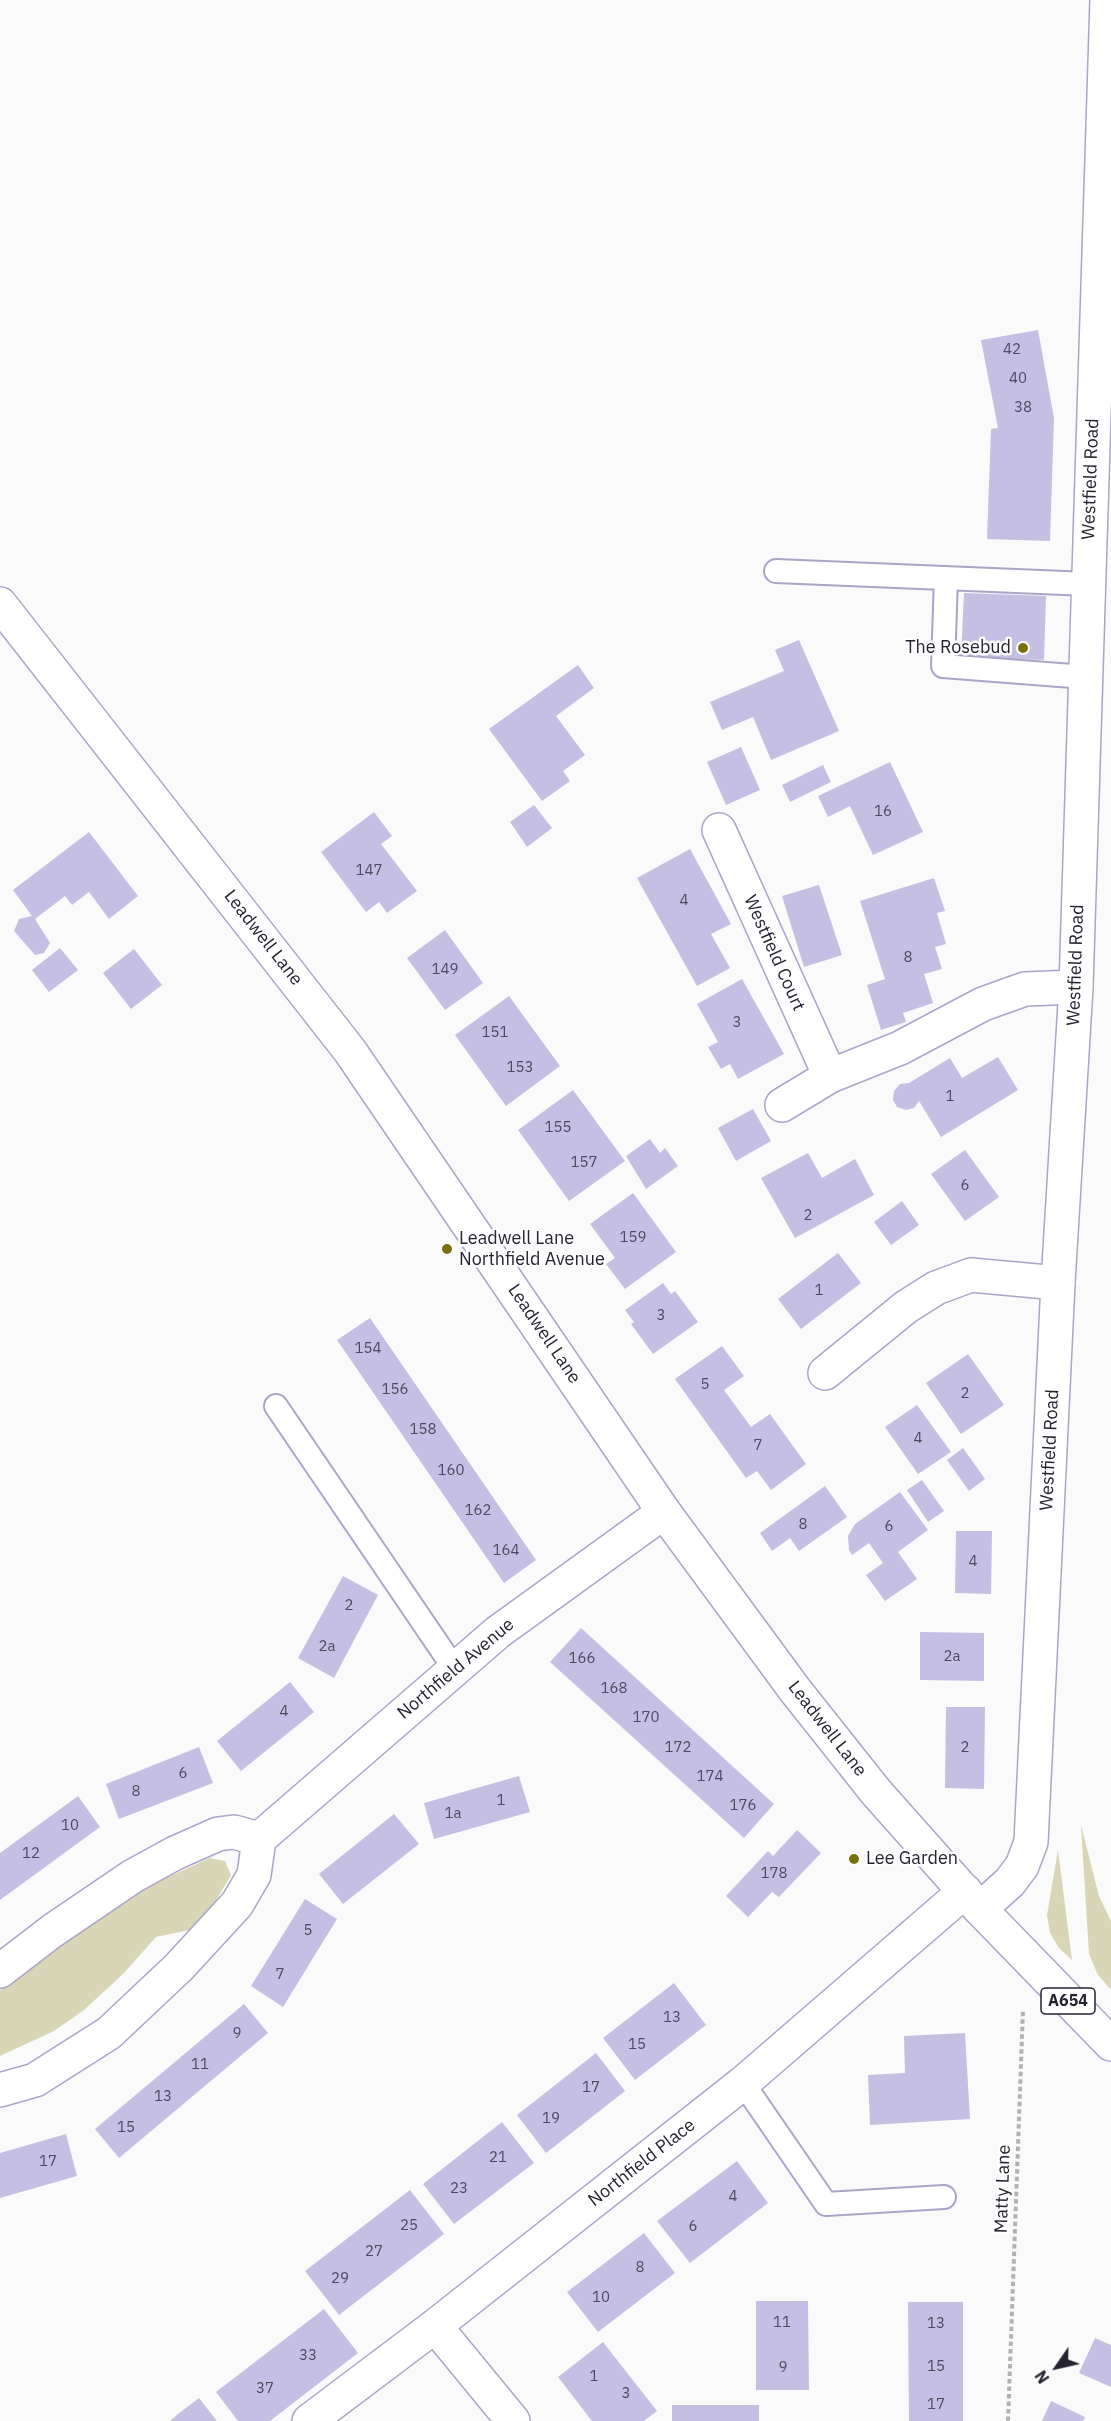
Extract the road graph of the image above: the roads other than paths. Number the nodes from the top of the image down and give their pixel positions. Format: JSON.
{"nodes":[{"id":1,"x":1107,"y":0,"type":"edge"},
{"id":2,"x":776,"y":571,"type":"dead end"},
{"id":3,"x":946,"y":578,"type":"junction"},
{"id":4,"x":1088,"y":584,"type":"junction"},
{"id":5,"x":0,"y":604,"type":"edge"},
{"id":6,"x":1085,"y":676,"type":"junction"},
{"id":7,"x":719,"y":831,"type":"dead end"},
{"id":8,"x":1076,"y":987,"type":"junction"},
{"id":9,"x":830,"y":1076,"type":"junction"},
{"id":10,"x":782,"y":1105,"type":"dead end"},
{"id":11,"x":1058,"y":1283,"type":"junction"},
{"id":12,"x":825,"y":1373,"type":"dead end"},
{"id":13,"x":276,"y":1406,"type":"dead end"},
{"id":14,"x":664,"y":1512,"type":"junction"},
{"id":15,"x":454,"y":1668,"type":"junction"},
{"id":16,"x":259,"y":1839,"type":"junction"},
{"id":17,"x":972,"y":1900,"type":"junction"},
{"id":18,"x":0,"y":1971,"type":"edge"},
{"id":19,"x":1111,"y":2044,"type":"edge"},
{"id":20,"x":743,"y":2083,"type":"junction"},
{"id":21,"x":0,"y":2090,"type":"edge"},
{"id":22,"x":944,"y":2197,"type":"dead end"},
{"id":23,"x":435,"y":2326,"type":"junction"},
{"id":24,"x":309,"y":2421,"type":"edge"},
{"id":25,"x":513,"y":2421,"type":"edge"}],
"edges":[{"from":1,"to":4,"type":"street","name":"Westfield Road"},
{"from":2,"to":3,"type":"lane"},
{"from":3,"to":4,"type":"lane"},
{"from":3,"to":6,"type":"lane"},
{"from":4,"to":6,"type":"street","name":"Westfield Road"},
{"from":5,"to":14,"type":"street","name":"Leadwell Lane","number":"A654"},
{"from":6,"to":8,"type":"street","name":"Westfield Road"},
{"from":7,"to":9,"type":"street","name":"Westfield Court"},
{"from":8,"to":9,"type":"street"},
{"from":8,"to":11,"type":"street","name":"Westfield Road"},
{"from":9,"to":10,"type":"street"},
{"from":11,"to":12,"type":"street"},
{"from":11,"to":17,"type":"street","name":"Westfield Road"},
{"from":13,"to":15,"type":"lane"},
{"from":14,"to":15,"type":"street","name":"Northfield Avenue"},
{"from":14,"to":17,"type":"street","name":"Leadwell Lane","number":"A654"},
{"from":15,"to":16,"type":"street","name":"Northfield Avenue"},
{"from":16,"to":18,"type":"street"},
{"from":16,"to":21,"type":"street"},
{"from":17,"to":19,"type":"street","name":"Leadwell Lane","number":"A654"},
{"from":17,"to":20,"type":"street","name":"Northfield Place"},
{"from":20,"to":22,"type":"lane"},
{"from":20,"to":23,"type":"street","name":"Northfield Place"},
{"from":23,"to":24,"type":"street","name":"Northfield Place"},
{"from":23,"to":25,"type":"street"}]}
